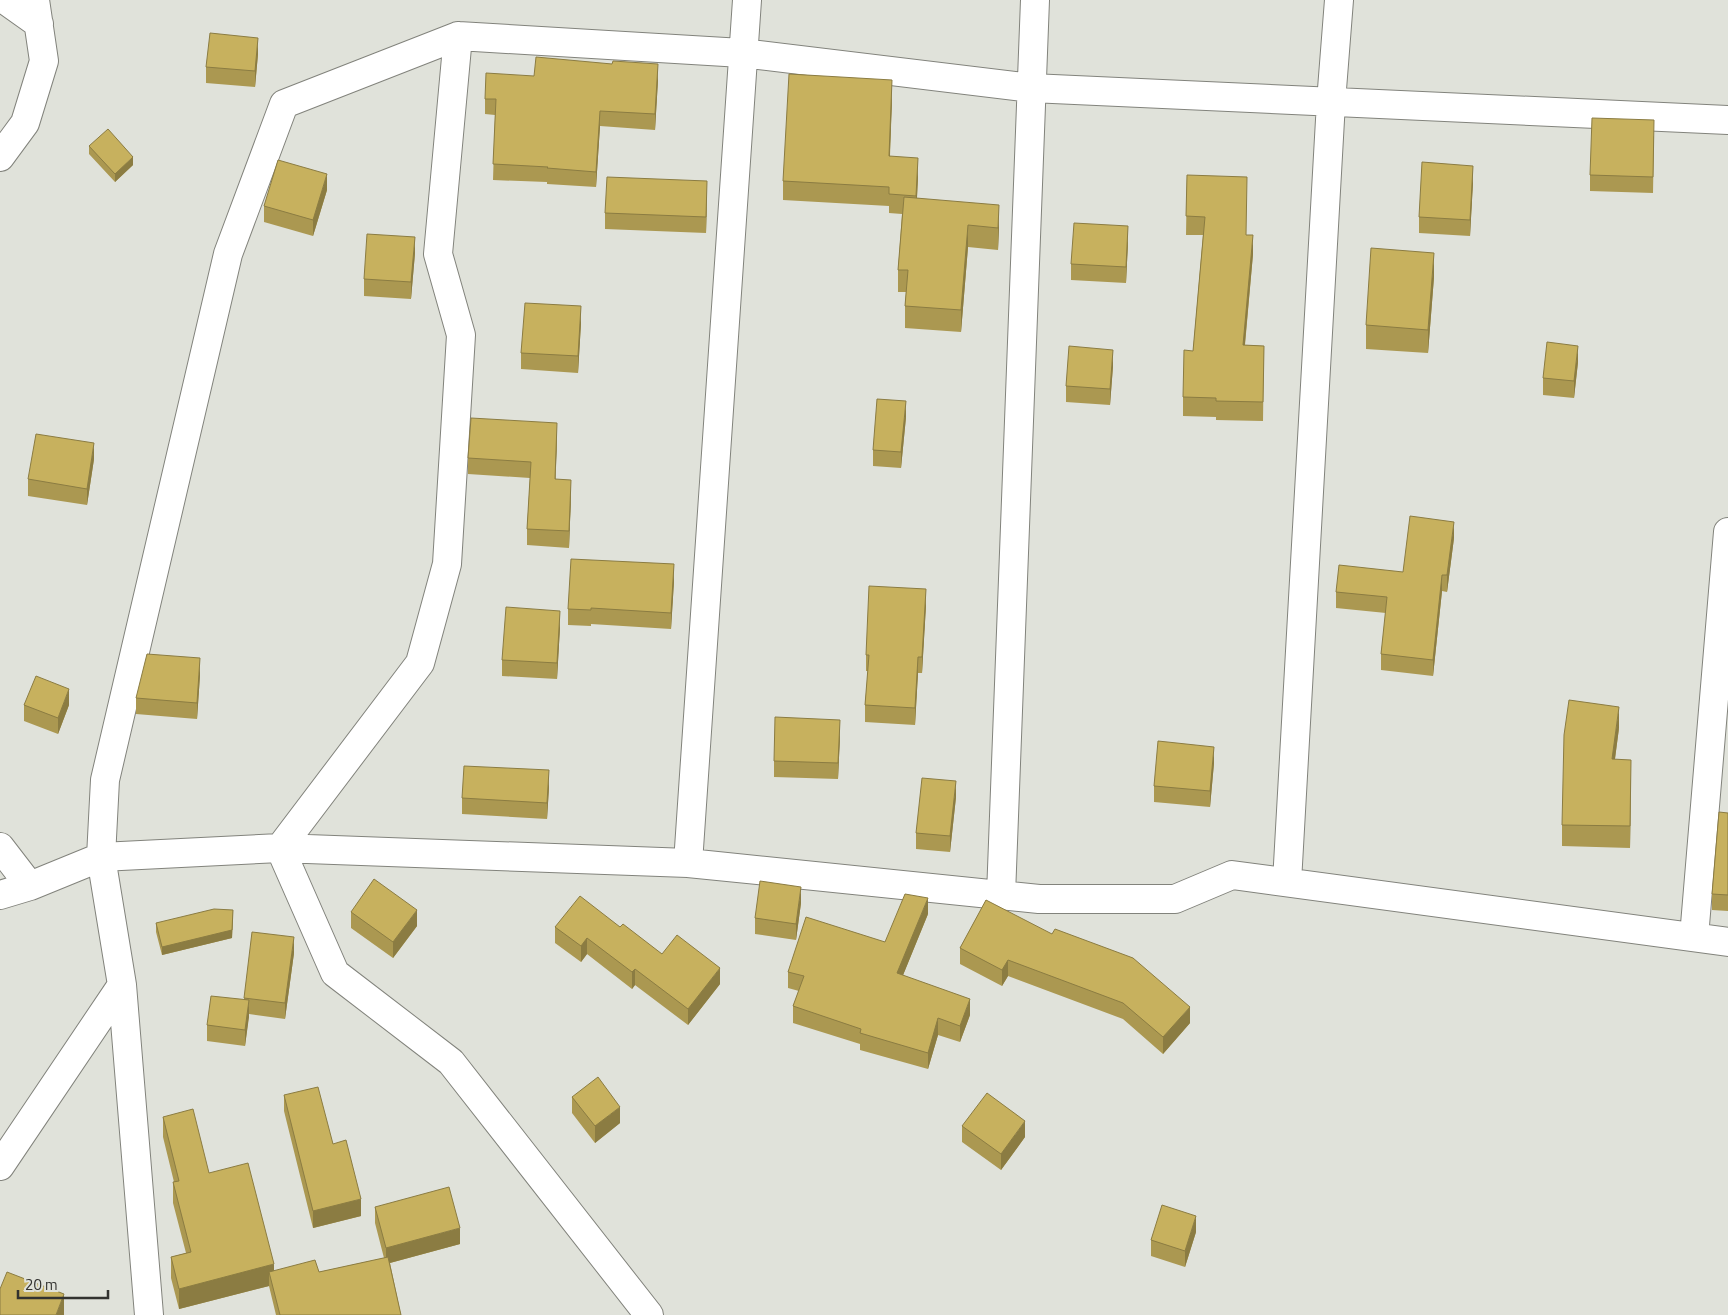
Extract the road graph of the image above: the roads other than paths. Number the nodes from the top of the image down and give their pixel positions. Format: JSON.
{"nodes":[{"id":1,"x":5,"y":0,"type":"edge"},
{"id":2,"x":747,"y":0,"type":"edge"},
{"id":3,"x":1035,"y":0,"type":"edge"},
{"id":4,"x":1339,"y":0,"type":"edge"},
{"id":5,"x":37,"y":12,"type":"edge"},
{"id":6,"x":458,"y":36,"type":"junction"},
{"id":7,"x":742,"y":53,"type":"junction"},
{"id":8,"x":1031,"y":88,"type":"junction"},
{"id":9,"x":1331,"y":102,"type":"junction"},
{"id":10,"x":1728,"y":120,"type":"edge"},
{"id":11,"x":0,"y":157,"type":"edge"},
{"id":12,"x":1728,"y":532,"type":"edge"},
{"id":13,"x":0,"y":847,"type":"edge"},
{"id":14,"x":280,"y":848,"type":"junction"},
{"id":15,"x":101,"y":857,"type":"junction"},
{"id":16,"x":688,"y":863,"type":"junction"},
{"id":17,"x":1287,"y":882,"type":"junction"},
{"id":18,"x":30,"y":886,"type":"junction"},
{"id":19,"x":0,"y":895,"type":"edge"},
{"id":20,"x":1001,"y":895,"type":"junction"},
{"id":21,"x":1694,"y":937,"type":"junction"},
{"id":22,"x":1728,"y":942,"type":"edge"},
{"id":23,"x":122,"y":985,"type":"junction"},
{"id":24,"x":0,"y":1166,"type":"edge"},
{"id":25,"x":149,"y":1315,"type":"edge"},
{"id":26,"x":649,"y":1315,"type":"edge"}],
"edges":[{"from":1,"to":5,"type":"street"},
{"from":2,"to":7,"type":"street"},
{"from":3,"to":8,"type":"street"},
{"from":4,"to":9,"type":"street"},
{"from":5,"to":11,"type":"street"},
{"from":6,"to":7,"type":"street"},
{"from":6,"to":14,"type":"street"},
{"from":6,"to":15,"type":"street"},
{"from":7,"to":8,"type":"street"},
{"from":7,"to":16,"type":"street"},
{"from":8,"to":9,"type":"street"},
{"from":8,"to":20,"type":"street"},
{"from":9,"to":10,"type":"street"},
{"from":9,"to":17,"type":"street"},
{"from":12,"to":21,"type":"street"},
{"from":13,"to":18,"type":"street"},
{"from":14,"to":15,"type":"street"},
{"from":14,"to":16,"type":"street"},
{"from":14,"to":26,"type":"street"},
{"from":15,"to":18,"type":"street"},
{"from":15,"to":23,"type":"street"},
{"from":16,"to":20,"type":"street"},
{"from":17,"to":20,"type":"street"},
{"from":17,"to":21,"type":"street"},
{"from":18,"to":19,"type":"street"},
{"from":21,"to":22,"type":"street"},
{"from":23,"to":24,"type":"street"},
{"from":23,"to":25,"type":"street"}]}
